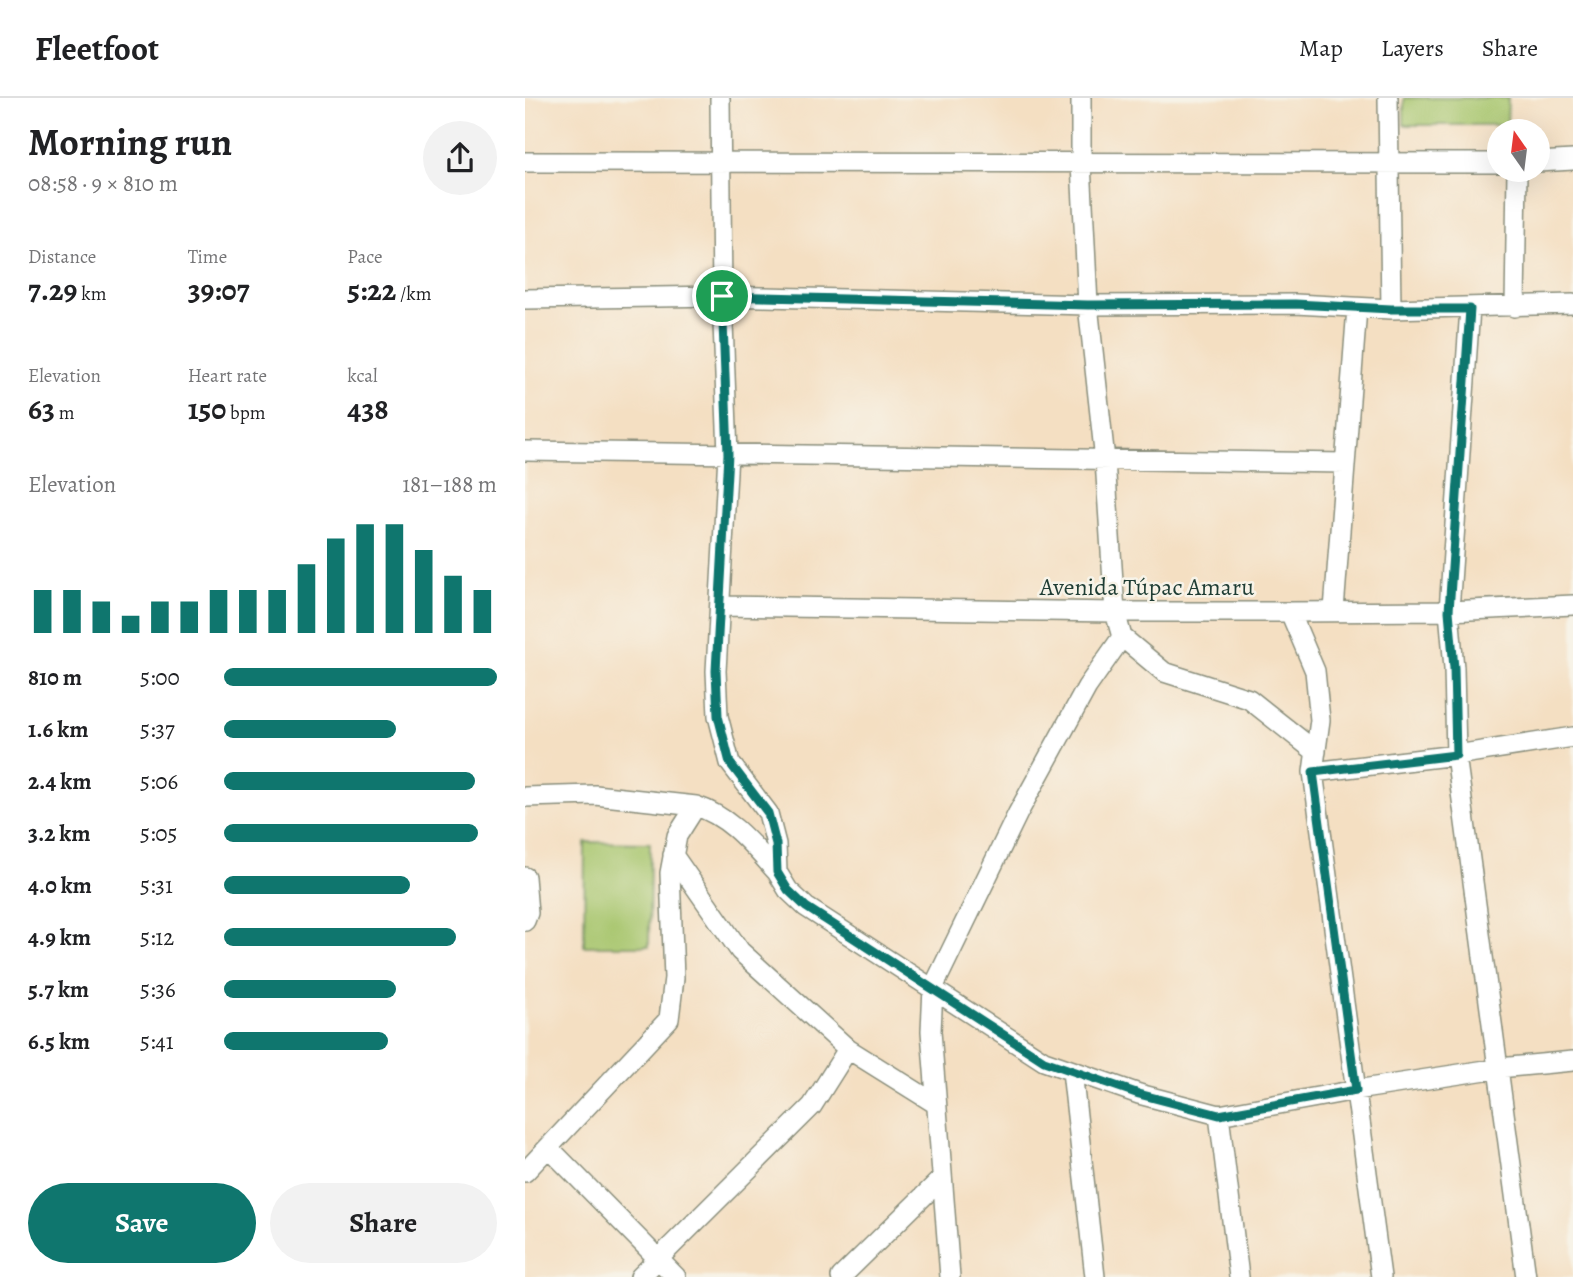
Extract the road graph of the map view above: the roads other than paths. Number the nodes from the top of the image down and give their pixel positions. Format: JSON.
{"nodes":[{"id":1,"x":720,"y":98,"type":"edge"},
{"id":2,"x":1081,"y":98,"type":"edge"},
{"id":3,"x":1388,"y":98,"type":"edge"},
{"id":4,"x":1573,"y":160,"type":"edge"},
{"id":5,"x":1551,"y":161,"type":"edge"},
{"id":6,"x":525,"y":162,"type":"edge"},
{"id":7,"x":722,"y":162,"type":"junction"},
{"id":8,"x":1081,"y":163,"type":"junction"},
{"id":9,"x":1388,"y":163,"type":"junction"},
{"id":10,"x":1487,"y":163,"type":"edge"},
{"id":11,"x":1517,"y":182,"type":"edge"},
{"id":12,"x":722,"y":296,"type":"junction"},
{"id":13,"x":525,"y":299,"type":"edge"},
{"id":14,"x":1573,"y":304,"type":"edge"},
{"id":15,"x":1088,"y":305,"type":"junction"},
{"id":16,"x":1515,"y":307,"type":"junction"},
{"id":17,"x":1357,"y":308,"type":"junction"},
{"id":18,"x":1391,"y":309,"type":"junction"},
{"id":19,"x":1470,"y":309,"type":"junction"},
{"id":20,"x":525,"y":452,"type":"edge"},
{"id":21,"x":728,"y":454,"type":"junction"},
{"id":22,"x":1105,"y":460,"type":"junction"},
{"id":23,"x":1345,"y":463,"type":"junction"},
{"id":24,"x":1573,"y":605,"type":"edge"},
{"id":25,"x":720,"y":606,"type":"junction"},
{"id":26,"x":1334,"y":610,"type":"junction"},
{"id":27,"x":1449,"y":611,"type":"junction"},
{"id":28,"x":1115,"y":612,"type":"junction"},
{"id":29,"x":1290,"y":612,"type":"junction"},
{"id":30,"x":1122,"y":637,"type":"junction"},
{"id":31,"x":1573,"y":737,"type":"edge"},
{"id":32,"x":1316,"y":752,"type":"junction"},
{"id":33,"x":1456,"y":755,"type":"junction"},
{"id":34,"x":1313,"y":772,"type":"junction"},
{"id":35,"x":525,"y":797,"type":"edge"},
{"id":36,"x":696,"y":806,"type":"junction"},
{"id":37,"x":673,"y":855,"type":"junction"},
{"id":38,"x":777,"y":872,"type":"junction"},
{"id":39,"x":525,"y":877,"type":"edge"},
{"id":40,"x":525,"y":921,"type":"edge"},
{"id":41,"x":933,"y":988,"type":"junction"},
{"id":42,"x":848,"y":1049,"type":"junction"},
{"id":43,"x":1573,"y":1060,"type":"edge"},
{"id":44,"x":1499,"y":1068,"type":"junction"},
{"id":45,"x":1072,"y":1071,"type":"junction"},
{"id":46,"x":1356,"y":1090,"type":"junction"},
{"id":47,"x":936,"y":1104,"type":"junction"},
{"id":48,"x":1219,"y":1115,"type":"junction"},
{"id":49,"x":549,"y":1147,"type":"junction"},
{"id":50,"x":525,"y":1172,"type":"edge"},
{"id":51,"x":941,"y":1179,"type":"junction"},
{"id":52,"x":658,"y":1259,"type":"junction"},
{"id":53,"x":640,"y":1277,"type":"edge"},
{"id":54,"x":676,"y":1277,"type":"edge"},
{"id":55,"x":841,"y":1277,"type":"edge"},
{"id":56,"x":950,"y":1277,"type":"edge"},
{"id":57,"x":1095,"y":1277,"type":"edge"},
{"id":58,"x":1238,"y":1277,"type":"edge"},
{"id":59,"x":1381,"y":1277,"type":"edge"},
{"id":60,"x":1526,"y":1277,"type":"edge"}],
"edges":[{"from":1,"to":7,"type":"street"},
{"from":2,"to":8,"type":"street"},
{"from":3,"to":9,"type":"street"},
{"from":4,"to":5,"type":"street"},
{"from":6,"to":7,"type":"street"},
{"from":7,"to":8,"type":"street"},
{"from":7,"to":12,"type":"street"},
{"from":8,"to":9,"type":"street"},
{"from":8,"to":15,"type":"street"},
{"from":9,"to":10,"type":"street"},
{"from":9,"to":18,"type":"street"},
{"from":11,"to":16,"type":"street"},
{"from":12,"to":13,"type":"street"},
{"from":12,"to":15,"type":"street"},
{"from":12,"to":21,"type":"street"},
{"from":14,"to":16,"type":"street"},
{"from":15,"to":17,"type":"street"},
{"from":15,"to":22,"type":"street"},
{"from":16,"to":19,"type":"street"},
{"from":17,"to":18,"type":"street"},
{"from":17,"to":23,"type":"street"},
{"from":18,"to":19,"type":"street"},
{"from":19,"to":27,"type":"street"},
{"from":20,"to":21,"type":"street"},
{"from":21,"to":22,"type":"street"},
{"from":21,"to":25,"type":"street"},
{"from":22,"to":23,"type":"street"},
{"from":22,"to":28,"type":"street"},
{"from":23,"to":26,"type":"street"},
{"from":24,"to":27,"type":"street","name":"Avenida Túpac Amaru"},
{"from":25,"to":28,"type":"street","name":"Avenida Túpac Amaru"},
{"from":25,"to":38,"type":"street"},
{"from":26,"to":27,"type":"street","name":"Avenida Túpac Amaru"},
{"from":26,"to":29,"type":"street","name":"Avenida Túpac Amaru"},
{"from":27,"to":33,"type":"street"},
{"from":28,"to":29,"type":"street","name":"Avenida Túpac Amaru"},
{"from":28,"to":30,"type":"street"},
{"from":29,"to":32,"type":"street"},
{"from":30,"to":32,"type":"street"},
{"from":30,"to":41,"type":"street"},
{"from":31,"to":33,"type":"street"},
{"from":32,"to":34,"type":"street"},
{"from":33,"to":34,"type":"street"},
{"from":33,"to":44,"type":"street"},
{"from":34,"to":46,"type":"street"},
{"from":35,"to":36,"type":"street"},
{"from":36,"to":37,"type":"street"},
{"from":36,"to":38,"type":"street"},
{"from":37,"to":42,"type":"street"},
{"from":37,"to":49,"type":"street"},
{"from":38,"to":41,"type":"street"},
{"from":39,"to":40,"type":"street"},
{"from":41,"to":45,"type":"street"},
{"from":41,"to":47,"type":"street"},
{"from":42,"to":47,"type":"street"},
{"from":42,"to":52,"type":"street"},
{"from":43,"to":44,"type":"street"},
{"from":44,"to":46,"type":"street"},
{"from":44,"to":60,"type":"street"},
{"from":45,"to":48,"type":"street"},
{"from":45,"to":57,"type":"street"},
{"from":46,"to":48,"type":"street"},
{"from":46,"to":59,"type":"street"},
{"from":47,"to":51,"type":"street"},
{"from":48,"to":58,"type":"street"},
{"from":49,"to":50,"type":"street"},
{"from":49,"to":52,"type":"street"},
{"from":51,"to":55,"type":"street"},
{"from":51,"to":56,"type":"street"},
{"from":52,"to":53,"type":"street"},
{"from":52,"to":54,"type":"street"}]}
